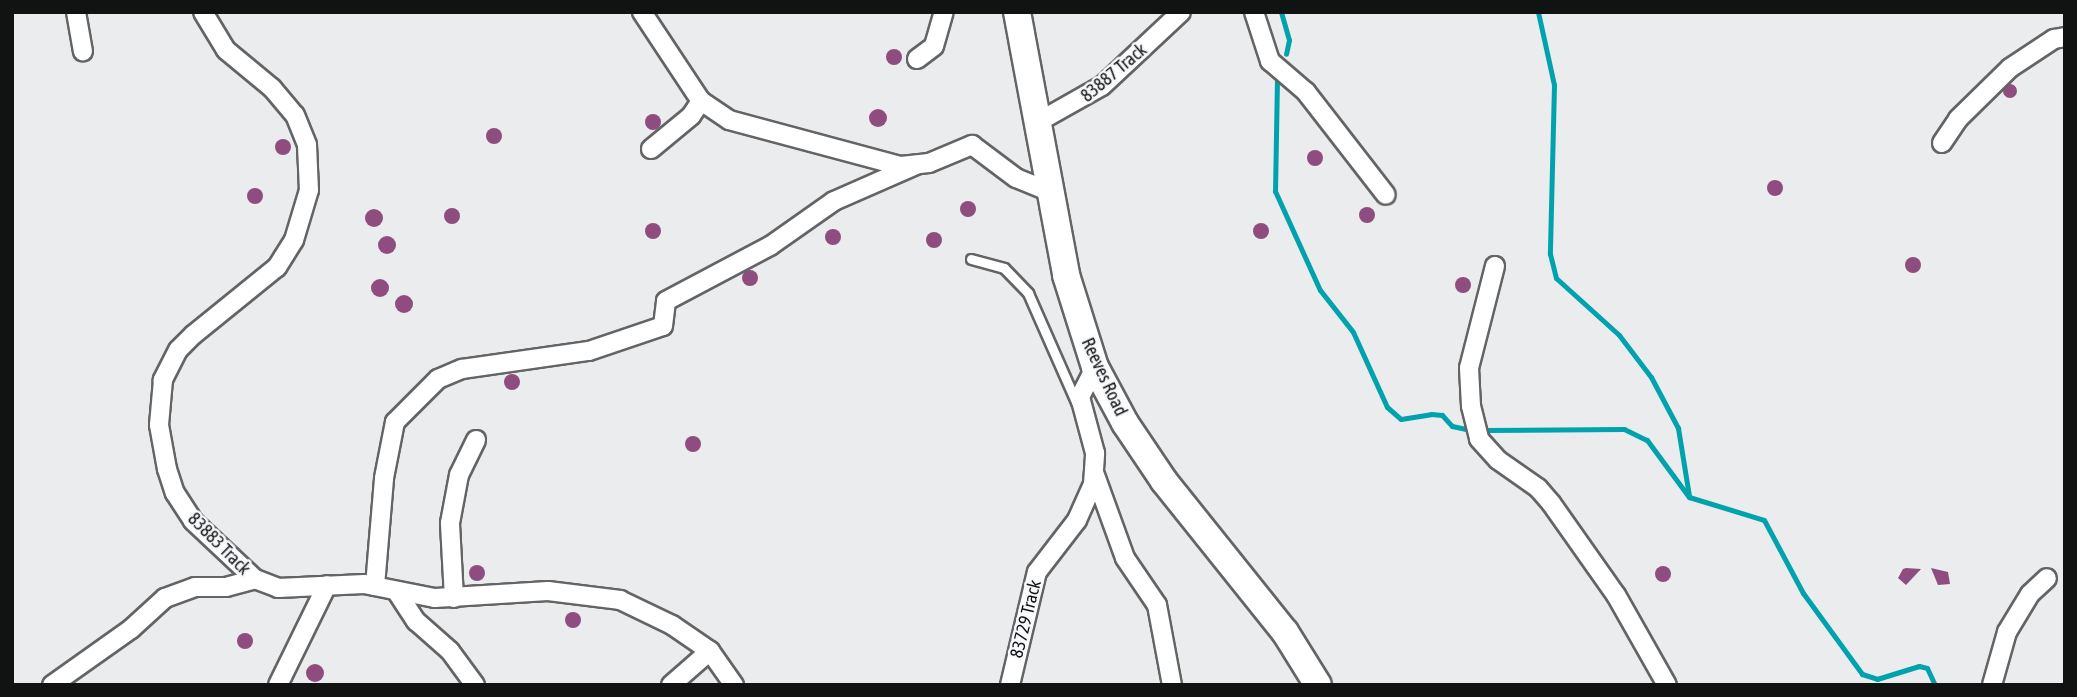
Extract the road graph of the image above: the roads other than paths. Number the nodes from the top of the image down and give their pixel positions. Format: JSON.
{"nodes":[{"id":1,"x":76,"y":12,"type":"edge"},
{"id":2,"x":203,"y":12,"type":"edge"},
{"id":3,"x":642,"y":12,"type":"edge"},
{"id":4,"x":944,"y":12,"type":"edge"},
{"id":5,"x":1017,"y":12,"type":"edge"},
{"id":6,"x":1181,"y":12,"type":"edge"},
{"id":7,"x":1254,"y":12,"type":"edge"},
{"id":8,"x":2065,"y":37,"type":"edge"},
{"id":9,"x":83,"y":51,"type":"dead end"},
{"id":10,"x":917,"y":59,"type":"dead end"},
{"id":11,"x":701,"y":101,"type":"junction"},
{"id":12,"x":1038,"y":122,"type":"junction"},
{"id":13,"x":1942,"y":143,"type":"dead end"},
{"id":14,"x":651,"y":149,"type":"dead end"},
{"id":15,"x":916,"y":165,"type":"junction"},
{"id":16,"x":1050,"y":192,"type":"junction"},
{"id":17,"x":1386,"y":195,"type":"dead end"},
{"id":18,"x":971,"y":259,"type":"dead end"},
{"id":19,"x":1495,"y":266,"type":"dead end"},
{"id":20,"x":1096,"y":367,"type":"junction"},
{"id":21,"x":1083,"y":417,"type":"junction"},
{"id":22,"x":476,"y":440,"type":"dead end"},
{"id":23,"x":1096,"y":475,"type":"junction"},
{"id":24,"x":2047,"y":578,"type":"dead end"},
{"id":25,"x":255,"y":579,"type":"junction"},
{"id":26,"x":327,"y":585,"type":"junction"},
{"id":27,"x":375,"y":586,"type":"junction"},
{"id":28,"x":397,"y":592,"type":"junction"},
{"id":29,"x":454,"y":598,"type":"junction"},
{"id":30,"x":710,"y":652,"type":"junction"},
{"id":31,"x":52,"y":685,"type":"edge"},
{"id":32,"x":278,"y":685,"type":"edge"},
{"id":33,"x":475,"y":685,"type":"edge"},
{"id":34,"x":671,"y":685,"type":"edge"},
{"id":35,"x":734,"y":685,"type":"edge"},
{"id":36,"x":1010,"y":685,"type":"edge"},
{"id":37,"x":1172,"y":685,"type":"edge"},
{"id":38,"x":1318,"y":685,"type":"edge"},
{"id":39,"x":1667,"y":685,"type":"edge"},
{"id":40,"x":1992,"y":685,"type":"edge"}],
"edges":[{"from":1,"to":9,"type":"street"},
{"from":2,"to":25,"type":"street","name":"83883 Track"},
{"from":3,"to":11,"type":"street"},
{"from":4,"to":10,"type":"street"},
{"from":5,"to":12,"type":"street","name":"Reeves Road"},
{"from":6,"to":12,"type":"street","name":"83887 Track"},
{"from":7,"to":17,"type":"street"},
{"from":8,"to":13,"type":"street"},
{"from":11,"to":14,"type":"street"},
{"from":11,"to":15,"type":"street"},
{"from":12,"to":16,"type":"street","name":"Reeves Road"},
{"from":15,"to":16,"type":"street"},
{"from":15,"to":27,"type":"street"},
{"from":16,"to":20,"type":"street","name":"Reeves Road"},
{"from":18,"to":21,"type":"lane"},
{"from":19,"to":39,"type":"street"},
{"from":20,"to":21,"type":"street"},
{"from":20,"to":38,"type":"street","name":"Reeves Road"},
{"from":21,"to":23,"type":"street"},
{"from":22,"to":29,"type":"street"},
{"from":23,"to":36,"type":"street","name":"83729 Track"},
{"from":23,"to":37,"type":"street"},
{"from":24,"to":40,"type":"street"},
{"from":25,"to":26,"type":"street","name":"83883 Track"},
{"from":25,"to":31,"type":"street"},
{"from":26,"to":27,"type":"street","name":"83883 Track"},
{"from":26,"to":32,"type":"street"},
{"from":27,"to":28,"type":"street","name":"83883 Track"},
{"from":28,"to":29,"type":"street","name":"83883 Track"},
{"from":28,"to":33,"type":"street"},
{"from":29,"to":30,"type":"street","name":"83883 Track"},
{"from":30,"to":34,"type":"street"},
{"from":30,"to":35,"type":"street","name":"83883 Track"}]}
